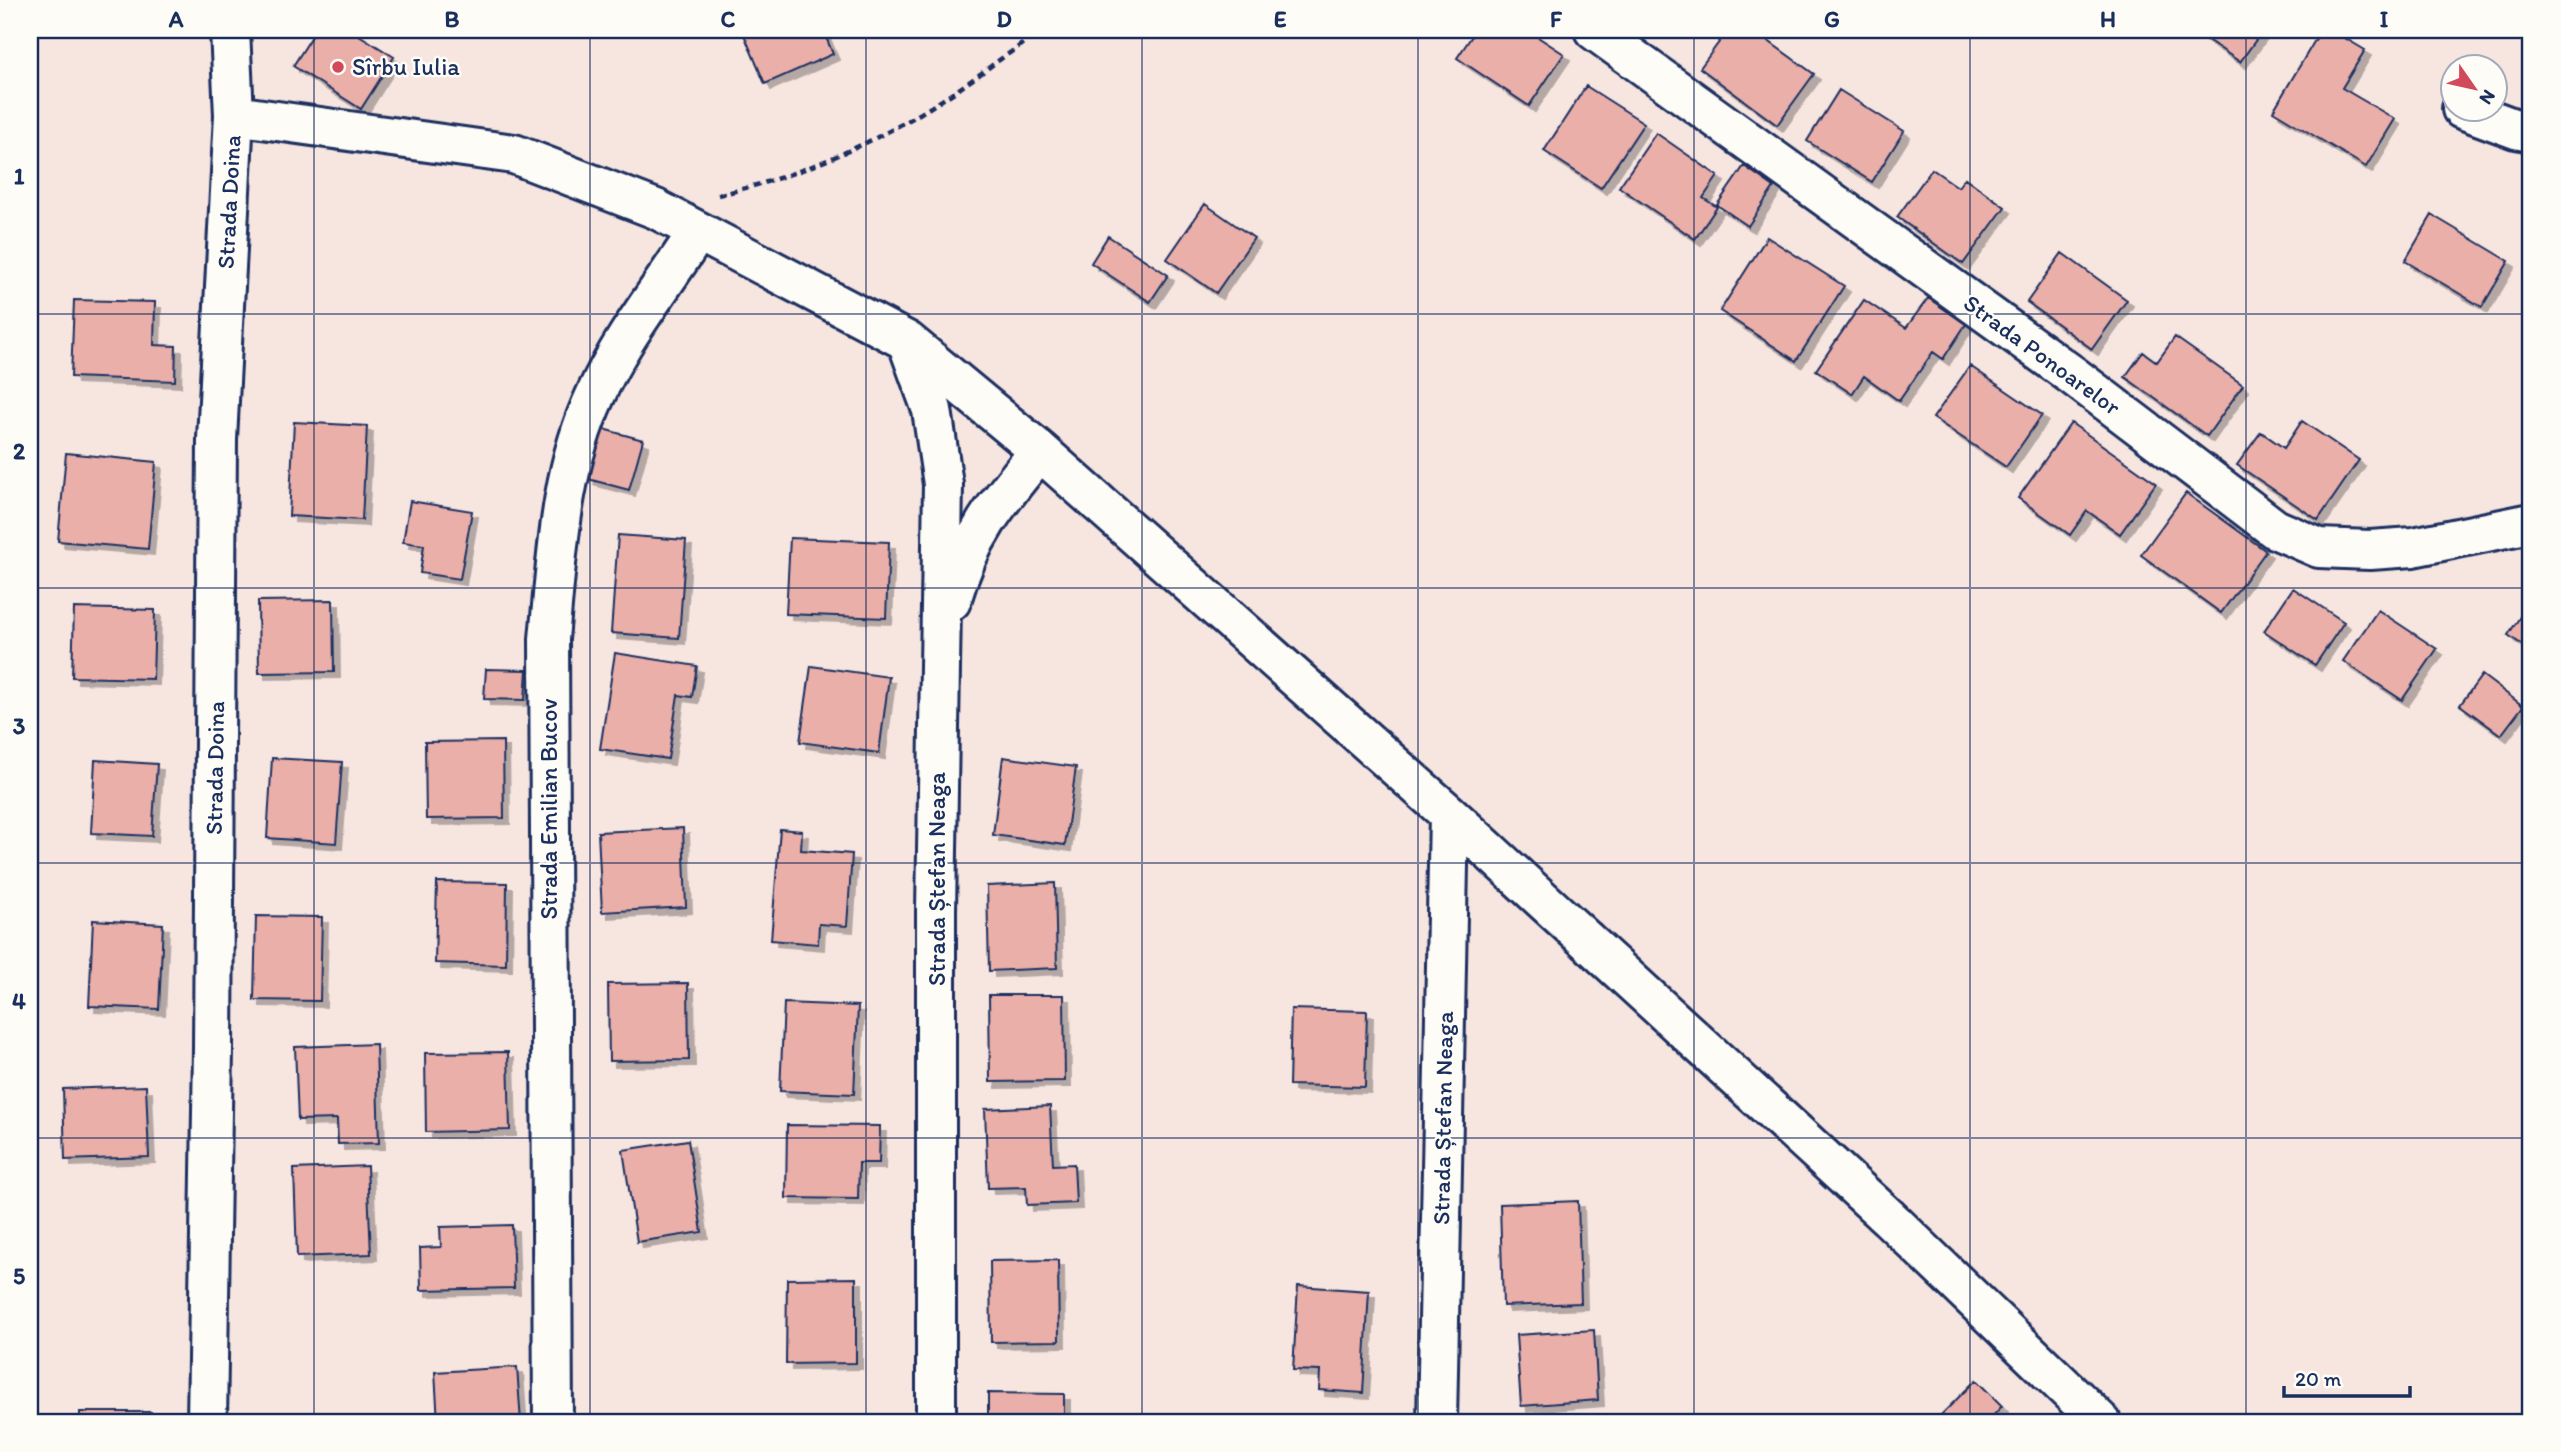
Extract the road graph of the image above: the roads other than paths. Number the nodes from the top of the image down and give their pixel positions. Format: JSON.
{"nodes":[{"id":1,"x":230,"y":30,"type":"edge"},
{"id":2,"x":1594,"y":30,"type":"edge"},
{"id":3,"x":233,"y":115,"type":"junction"},
{"id":4,"x":2497,"y":122,"type":"edge"},
{"id":5,"x":2531,"y":132,"type":"edge"},
{"id":6,"x":698,"y":231,"type":"junction"},
{"id":7,"x":907,"y":341,"type":"junction"},
{"id":8,"x":1040,"y":451,"type":"junction"},
{"id":9,"x":2531,"y":523,"type":"edge"},
{"id":10,"x":939,"y":640,"type":"junction"},
{"id":11,"x":1449,"y":814,"type":"junction"},
{"id":12,"x":207,"y":1422,"type":"edge"},
{"id":13,"x":553,"y":1422,"type":"edge"},
{"id":14,"x":936,"y":1422,"type":"edge"},
{"id":15,"x":1437,"y":1422,"type":"edge"},
{"id":16,"x":2101,"y":1422,"type":"edge"}],
"edges":[{"from":1,"to":3,"type":"street","name":"Strada Doina"},
{"from":2,"to":9,"type":"street","name":"Strada Ponoarelor"},
{"from":3,"to":6,"type":"street"},
{"from":3,"to":12,"type":"street","name":"Strada Doina"},
{"from":4,"to":5,"type":"street"},
{"from":6,"to":7,"type":"street"},
{"from":6,"to":13,"type":"street","name":"Strada Emilian Bucov"},
{"from":7,"to":8,"type":"street"},
{"from":7,"to":10,"type":"street","name":"Strada Ștefan Neaga"},
{"from":8,"to":10,"type":"street"},
{"from":8,"to":11,"type":"street"},
{"from":10,"to":14,"type":"street","name":"Strada Ștefan Neaga"},
{"from":11,"to":15,"type":"street","name":"Strada Ștefan Neaga"},
{"from":11,"to":16,"type":"street"}]}
